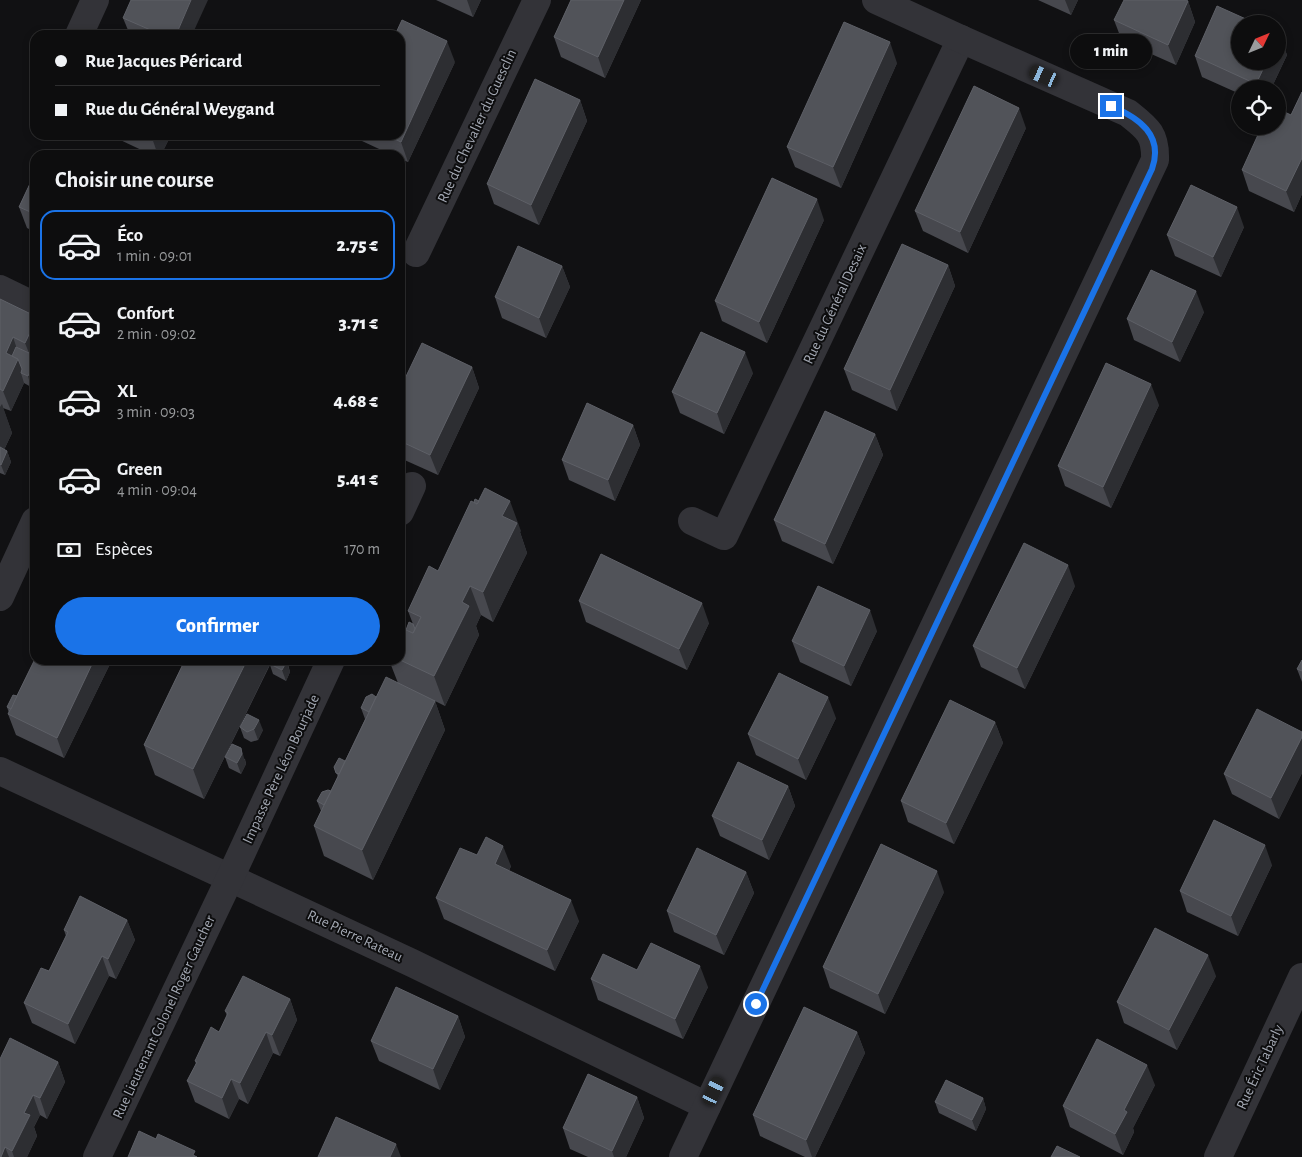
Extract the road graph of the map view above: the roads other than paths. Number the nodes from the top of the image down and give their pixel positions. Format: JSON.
{"nodes":[{"id":1,"x":95,"y":0,"type":"edge"},
{"id":2,"x":537,"y":0,"type":"edge"},
{"id":3,"x":876,"y":0,"type":"edge"},
{"id":4,"x":81,"y":30,"type":"edge"},
{"id":5,"x":961,"y":40,"type":"junction"},
{"id":6,"x":416,"y":253,"type":"dead end"},
{"id":7,"x":0,"y":289,"type":"edge"},
{"id":8,"x":30,"y":304,"type":"edge"},
{"id":9,"x":412,"y":486,"type":"dead end"},
{"id":10,"x":405,"y":501,"type":"edge"},
{"id":11,"x":692,"y":521,"type":"dead end"},
{"id":12,"x":30,"y":532,"type":"edge"},
{"id":13,"x":0,"y":597,"type":"edge"},
{"id":14,"x":329,"y":665,"type":"edge"},
{"id":15,"x":0,"y":771,"type":"edge"},
{"id":16,"x":230,"y":878,"type":"junction"},
{"id":17,"x":1302,"y":977,"type":"edge"},
{"id":18,"x":707,"y":1106,"type":"junction"},
{"id":19,"x":97,"y":1157,"type":"edge"},
{"id":20,"x":683,"y":1157,"type":"edge"},
{"id":21,"x":1218,"y":1157,"type":"edge"}],
"edges":[{"from":1,"to":4,"type":"street"},
{"from":2,"to":6,"type":"street","name":"Rue du Chevalier du Guesclin"},
{"from":3,"to":5,"type":"street"},
{"from":5,"to":11,"type":"street","name":"Rue du Général Desaix"},
{"from":5,"to":18,"type":"street"},
{"from":7,"to":8,"type":"street"},
{"from":9,"to":10,"type":"street"},
{"from":12,"to":13,"type":"street"},
{"from":14,"to":16,"type":"street","name":"Impasse Père Léon Bourjade"},
{"from":15,"to":16,"type":"street","name":"Rue Pierre Rateau"},
{"from":16,"to":18,"type":"street","name":"Rue Pierre Rateau"},
{"from":16,"to":19,"type":"street","name":"Rue Lieutenant Colonel Roger Gaucher"},
{"from":17,"to":21,"type":"street","name":"Rue Éric Tabarly"},
{"from":18,"to":20,"type":"street"}]}
